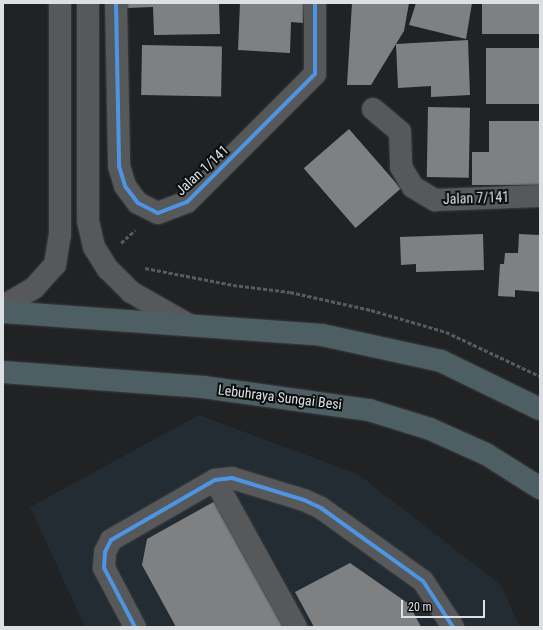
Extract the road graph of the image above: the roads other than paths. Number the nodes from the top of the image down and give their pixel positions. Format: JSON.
{"nodes":[{"id":1,"x":60,"y":3,"type":"edge"},
{"id":2,"x":88,"y":3,"type":"edge"},
{"id":3,"x":116,"y":3,"type":"edge"},
{"id":4,"x":315,"y":3,"type":"edge"},
{"id":5,"x":373,"y":109,"type":"dead end"},
{"id":6,"x":540,"y":196,"type":"edge"},
{"id":7,"x":3,"y":306,"type":"edge"},
{"id":8,"x":3,"y":312,"type":"edge"},
{"id":9,"x":188,"y":325,"type":"junction"},
{"id":10,"x":3,"y":372,"type":"edge"},
{"id":11,"x":540,"y":409,"type":"edge"},
{"id":12,"x":215,"y":480,"type":"junction"},
{"id":13,"x":540,"y":488,"type":"edge"},
{"id":14,"x":135,"y":627,"type":"edge"},
{"id":15,"x":296,"y":627,"type":"edge"},
{"id":16,"x":453,"y":627,"type":"edge"}],
"edges":[{"from":1,"to":7,"type":"street"},
{"from":2,"to":9,"type":"street"},
{"from":3,"to":4,"type":"street","name":"Jalan 1/141"},
{"from":5,"to":6,"type":"street","name":"Jalan 7/141"},
{"from":8,"to":9,"type":"highway"},
{"from":9,"to":11,"type":"highway"},
{"from":10,"to":13,"type":"highway","name":"Lebuhraya Sungai Besi"},
{"from":12,"to":14,"type":"street"},
{"from":12,"to":15,"type":"street"},
{"from":12,"to":16,"type":"street"}]}
